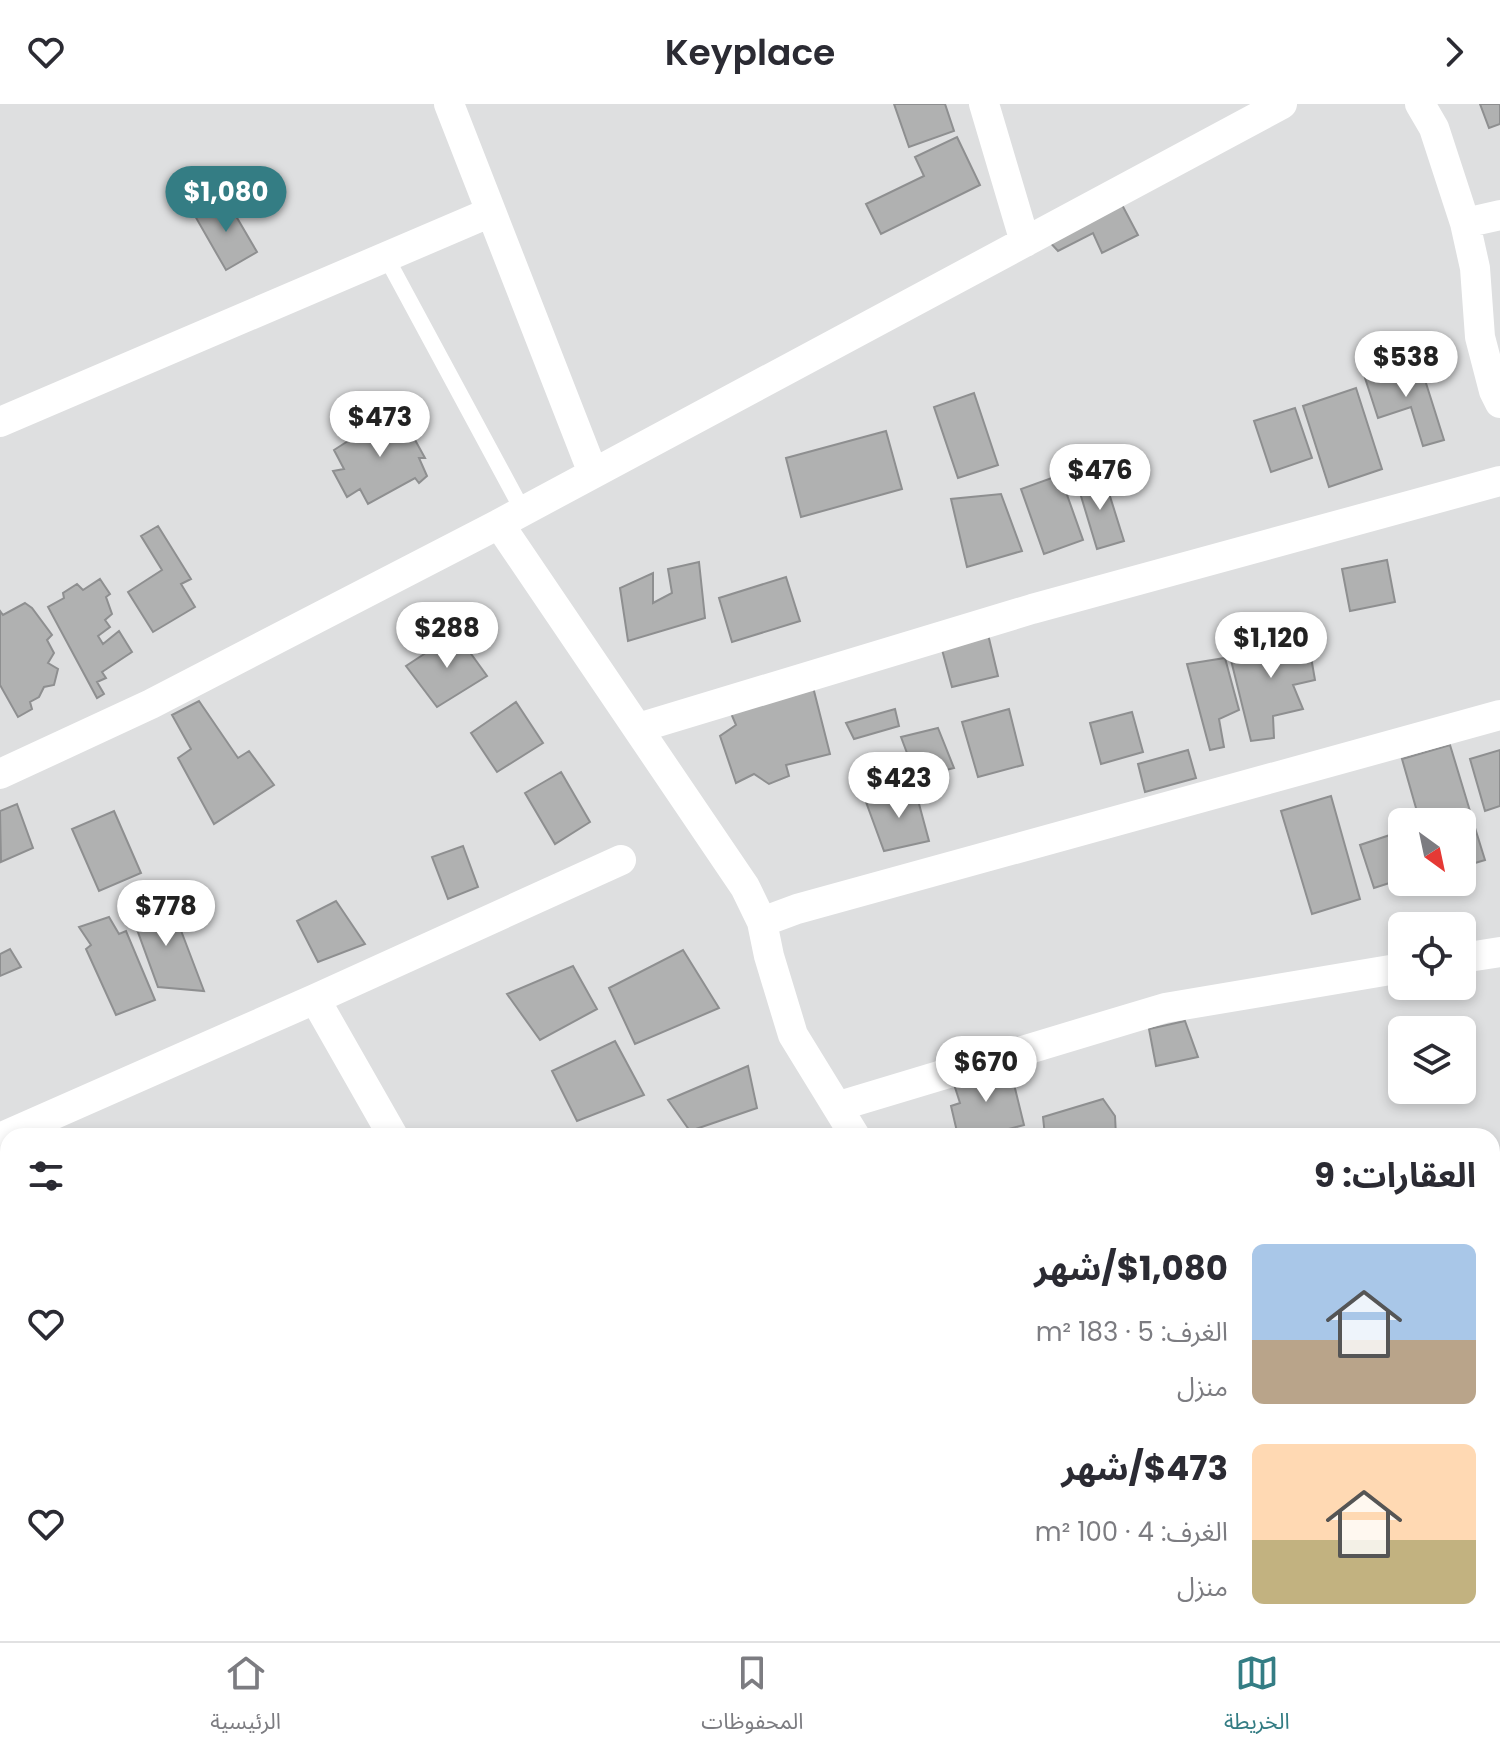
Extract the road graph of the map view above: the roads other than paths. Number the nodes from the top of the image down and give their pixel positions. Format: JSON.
{"nodes":[{"id":1,"x":449,"y":104,"type":"edge"},
{"id":2,"x":984,"y":104,"type":"edge"},
{"id":3,"x":1282,"y":104,"type":"edge"},
{"id":4,"x":1420,"y":104,"type":"edge"},
{"id":5,"x":491,"y":212,"type":"junction"},
{"id":6,"x":1500,"y":215,"type":"edge"},
{"id":7,"x":1465,"y":223,"type":"junction"},
{"id":8,"x":1025,"y":242,"type":"junction"},
{"id":9,"x":386,"y":257,"type":"junction"},
{"id":10,"x":1500,"y":403,"type":"edge"},
{"id":11,"x":0,"y":422,"type":"edge"},
{"id":12,"x":593,"y":473,"type":"junction"},
{"id":13,"x":1500,"y":481,"type":"edge"},
{"id":14,"x":511,"y":518,"type":"junction"},
{"id":15,"x":1500,"y":715,"type":"edge"},
{"id":16,"x":638,"y":728,"type":"junction"},
{"id":17,"x":0,"y":774,"type":"edge"},
{"id":18,"x":621,"y":860,"type":"dead end"},
{"id":19,"x":762,"y":922,"type":"junction"},
{"id":20,"x":1500,"y":952,"type":"edge"},
{"id":21,"x":1476,"y":956,"type":"edge"},
{"id":22,"x":1388,"y":970,"type":"edge"},
{"id":23,"x":315,"y":999,"type":"junction"},
{"id":24,"x":839,"y":1106,"type":"junction"},
{"id":25,"x":23,"y":1128,"type":"edge"},
{"id":26,"x":388,"y":1128,"type":"edge"},
{"id":27,"x":851,"y":1128,"type":"edge"}],
"edges":[{"from":1,"to":5,"type":"street"},
{"from":2,"to":8,"type":"street"},
{"from":3,"to":8,"type":"street"},
{"from":4,"to":7,"type":"street"},
{"from":5,"to":9,"type":"street"},
{"from":5,"to":12,"type":"street"},
{"from":6,"to":7,"type":"street"},
{"from":7,"to":10,"type":"street"},
{"from":8,"to":12,"type":"street"},
{"from":9,"to":11,"type":"street"},
{"from":9,"to":14,"type":"lane"},
{"from":12,"to":14,"type":"street"},
{"from":13,"to":16,"type":"street"},
{"from":14,"to":16,"type":"street"},
{"from":14,"to":17,"type":"street"},
{"from":15,"to":19,"type":"street"},
{"from":16,"to":19,"type":"street"},
{"from":18,"to":23,"type":"street"},
{"from":19,"to":24,"type":"street"},
{"from":20,"to":21,"type":"street"},
{"from":22,"to":24,"type":"street"},
{"from":23,"to":25,"type":"street"},
{"from":23,"to":26,"type":"street"},
{"from":24,"to":27,"type":"street"}]}
